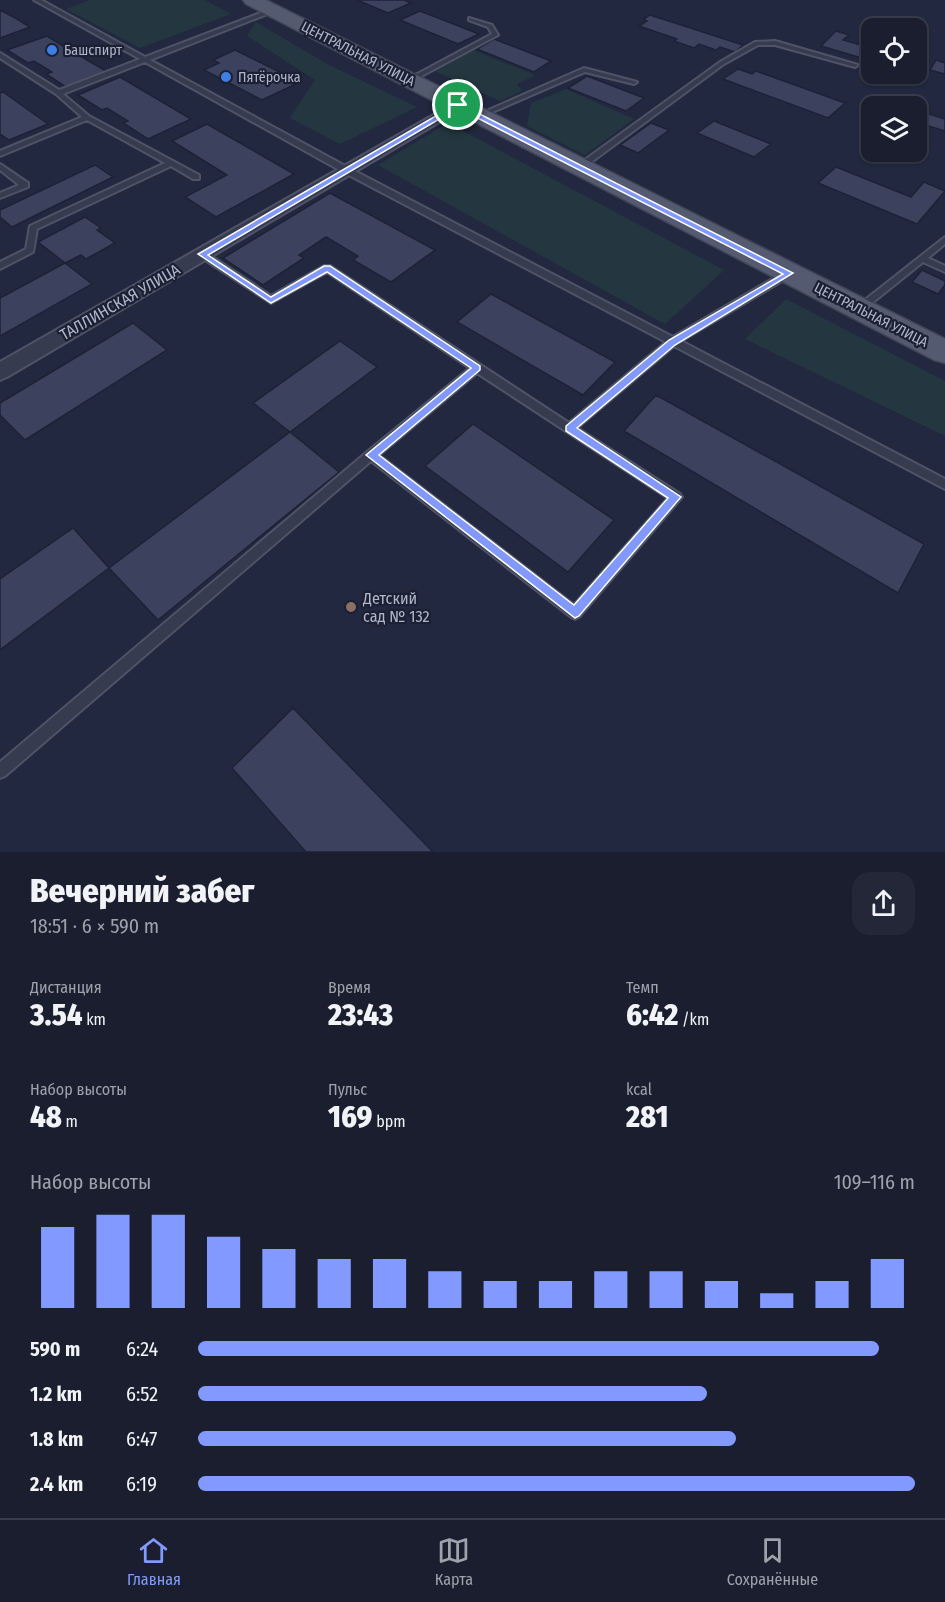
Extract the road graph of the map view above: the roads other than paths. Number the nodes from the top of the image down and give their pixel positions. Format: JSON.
{"nodes":[{"id":1,"x":37,"y":0,"type":"edge"},
{"id":2,"x":263,"y":5,"type":"edge"},
{"id":3,"x":471,"y":19,"type":"dead end"},
{"id":4,"x":0,"y":55,"type":"edge"},
{"id":5,"x":146,"y":58,"type":"junction"},
{"id":6,"x":855,"y":65,"type":"dead end"},
{"id":7,"x":410,"y":80,"type":"junction"},
{"id":8,"x":634,"y":82,"type":"dead end"},
{"id":9,"x":58,"y":93,"type":"junction"},
{"id":10,"x":468,"y":110,"type":"junction"},
{"id":11,"x":87,"y":117,"type":"junction"},
{"id":12,"x":0,"y":154,"type":"edge"},
{"id":13,"x":172,"y":163,"type":"junction"},
{"id":14,"x":0,"y":166,"type":"edge"},
{"id":15,"x":579,"y":167,"type":"junction"},
{"id":16,"x":346,"y":170,"type":"junction"},
{"id":17,"x":196,"y":177,"type":"dead end"},
{"id":18,"x":0,"y":196,"type":"edge"},
{"id":19,"x":945,"y":240,"type":"edge"},
{"id":20,"x":202,"y":254,"type":"junction"},
{"id":21,"x":922,"y":258,"type":"junction"},
{"id":22,"x":0,"y":266,"type":"edge"},
{"id":23,"x":945,"y":269,"type":"edge"},
{"id":24,"x":789,"y":273,"type":"junction"},
{"id":25,"x":859,"y":309,"type":"junction"},
{"id":26,"x":672,"y":342,"type":"junction"},
{"id":27,"x":945,"y":352,"type":"edge"},
{"id":28,"x":477,"y":368,"type":"junction"},
{"id":29,"x":0,"y":372,"type":"edge"},
{"id":30,"x":570,"y":428,"type":"junction"},
{"id":31,"x":371,"y":455,"type":"junction"},
{"id":32,"x":945,"y":484,"type":"edge"},
{"id":33,"x":0,"y":771,"type":"edge"}],
"edges":[{"from":1,"to":5,"type":"lane"},
{"from":2,"to":5,"type":"lane"},
{"from":2,"to":7,"type":"main road","name":"ЦЕНТРАЛЬНАЯ УЛИЦА"},
{"from":3,"to":7,"type":"lane"},
{"from":4,"to":9,"type":"lane"},
{"from":5,"to":9,"type":"lane"},
{"from":5,"to":16,"type":"lane"},
{"from":6,"to":15,"type":"lane"},
{"from":7,"to":10,"type":"main road","name":"ЦЕНТРАЛЬНАЯ УЛИЦА"},
{"from":8,"to":10,"type":"lane"},
{"from":9,"to":11,"type":"lane"},
{"from":10,"to":15,"type":"main road","name":"ЦЕНТРАЛЬНАЯ УЛИЦА"},
{"from":10,"to":16,"type":"street","name":"ТАЛЛИНСКАЯ УЛИЦА"},
{"from":11,"to":12,"type":"lane"},
{"from":11,"to":13,"type":"lane"},
{"from":13,"to":17,"type":"lane"},
{"from":13,"to":22,"type":"lane"},
{"from":14,"to":18,"type":"lane"},
{"from":15,"to":24,"type":"main road","name":"ЦЕНТРАЛЬНАЯ УЛИЦА"},
{"from":16,"to":20,"type":"street","name":"ТАЛЛИНСКАЯ УЛИЦА"},
{"from":16,"to":26,"type":"lane"},
{"from":19,"to":21,"type":"lane"},
{"from":20,"to":28,"type":"lane"},
{"from":20,"to":29,"type":"street","name":"ТАЛЛИНСКАЯ УЛИЦА"},
{"from":21,"to":23,"type":"lane"},
{"from":21,"to":25,"type":"lane"},
{"from":24,"to":25,"type":"main road","name":"ЦЕНТРАЛЬНАЯ УЛИЦА"},
{"from":24,"to":26,"type":"lane"},
{"from":25,"to":27,"type":"main road","name":"ЦЕНТРАЛЬНАЯ УЛИЦА"},
{"from":26,"to":30,"type":"lane"},
{"from":26,"to":32,"type":"lane"},
{"from":28,"to":30,"type":"lane"},
{"from":28,"to":31,"type":"lane"},
{"from":30,"to":31,"type":"lane"},
{"from":31,"to":33,"type":"lane"}]}
